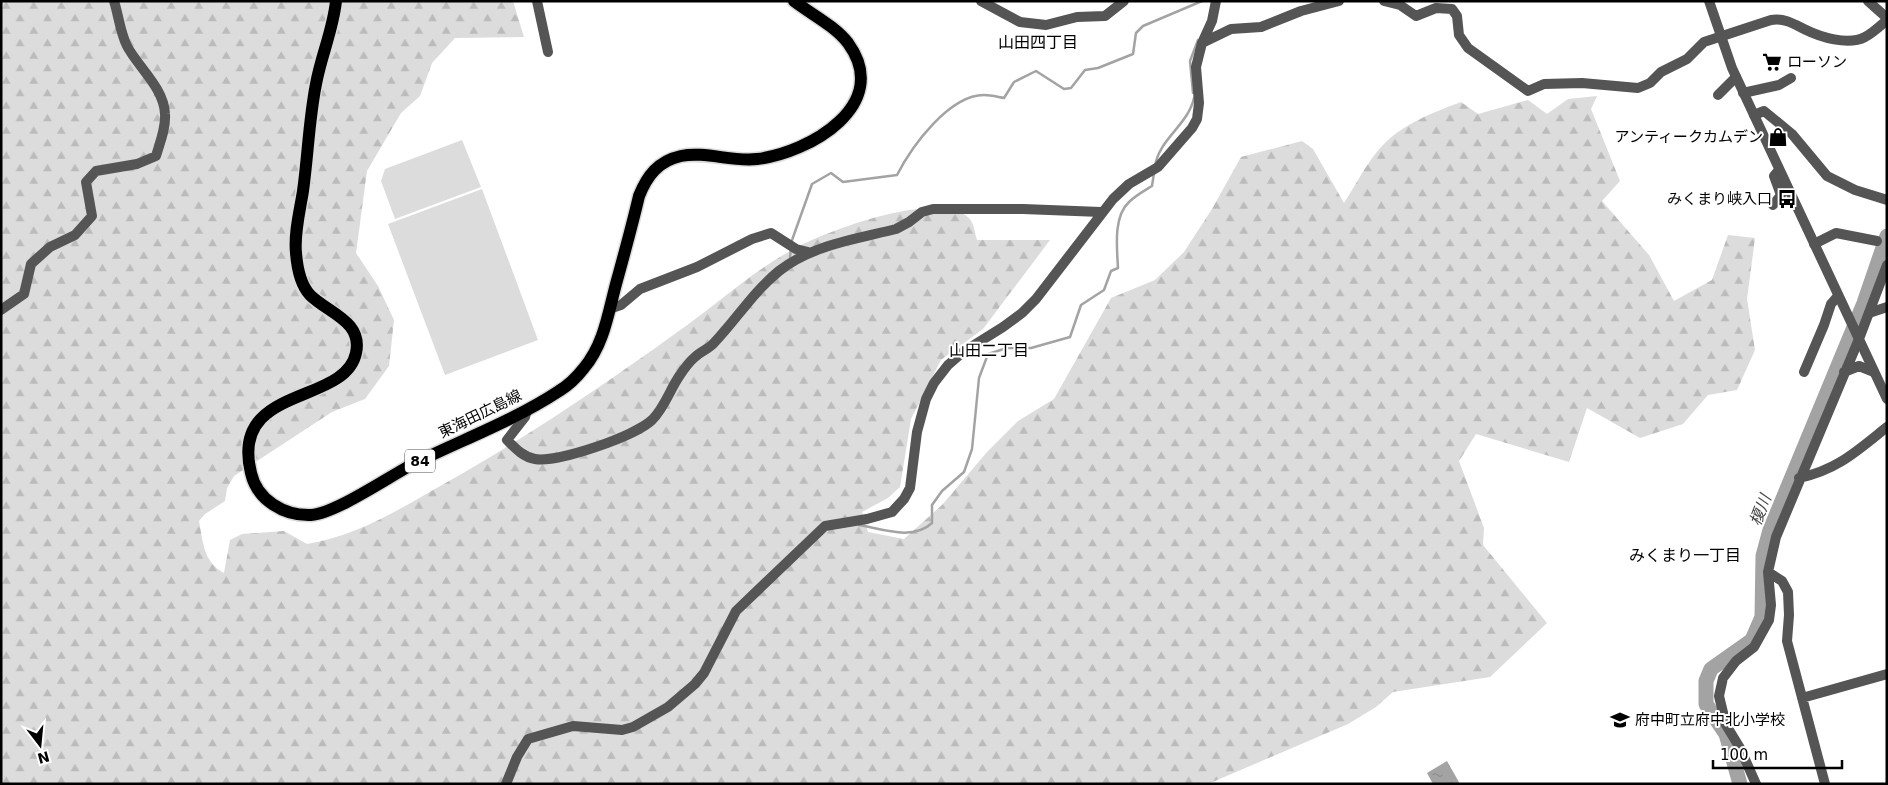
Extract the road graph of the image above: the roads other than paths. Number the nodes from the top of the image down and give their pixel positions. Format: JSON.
{"nodes":[{"id":1,"x":114,"y":1,"type":"edge"},
{"id":2,"x":336,"y":1,"type":"edge"},
{"id":3,"x":537,"y":1,"type":"edge"},
{"id":4,"x":794,"y":1,"type":"edge"},
{"id":5,"x":981,"y":1,"type":"edge"},
{"id":6,"x":1124,"y":1,"type":"edge"},
{"id":7,"x":1216,"y":1,"type":"edge"},
{"id":8,"x":1338,"y":1,"type":"edge"},
{"id":9,"x":1384,"y":1,"type":"edge"},
{"id":10,"x":1709,"y":1,"type":"edge"},
{"id":11,"x":1868,"y":1,"type":"edge"},
{"id":12,"x":1887,"y":19,"type":"edge"},
{"id":13,"x":1720,"y":36,"type":"junction"},
{"id":14,"x":1202,"y":43,"type":"junction"},
{"id":15,"x":548,"y":52,"type":"dead end"},
{"id":16,"x":1736,"y":77,"type":"junction"},
{"id":17,"x":1791,"y":78,"type":"dead end"},
{"id":18,"x":1743,"y":93,"type":"junction"},
{"id":19,"x":1718,"y":95,"type":"dead end"},
{"id":20,"x":1754,"y":115,"type":"junction"},
{"id":21,"x":1779,"y":170,"type":"junction"},
{"id":22,"x":1887,"y":200,"type":"edge"},
{"id":23,"x":1773,"y":205,"type":"dead end"},
{"id":24,"x":1102,"y":212,"type":"junction"},
{"id":25,"x":1877,"y":241,"type":"dead end"},
{"id":26,"x":1814,"y":244,"type":"junction"},
{"id":27,"x":808,"y":252,"type":"junction"},
{"id":28,"x":1887,"y":265,"type":"edge"},
{"id":29,"x":1838,"y":296,"type":"junction"},
{"id":30,"x":1887,"y":307,"type":"edge"},
{"id":31,"x":609,"y":309,"type":"junction"},
{"id":32,"x":1,"y":310,"type":"edge"},
{"id":33,"x":1869,"y":313,"type":"junction"},
{"id":34,"x":1858,"y":337,"type":"junction"},
{"id":35,"x":1804,"y":372,"type":"dead end"},
{"id":36,"x":1844,"y":372,"type":"junction"},
{"id":37,"x":1874,"y":372,"type":"junction"},
{"id":38,"x":1887,"y":399,"type":"edge"},
{"id":39,"x":527,"y":410,"type":"junction"},
{"id":40,"x":1887,"y":428,"type":"edge"},
{"id":41,"x":1799,"y":478,"type":"junction"},
{"id":42,"x":1768,"y":572,"type":"junction"},
{"id":43,"x":1887,"y":674,"type":"edge"},
{"id":44,"x":1802,"y":698,"type":"junction"},
{"id":45,"x":506,"y":784,"type":"edge"},
{"id":46,"x":1756,"y":784,"type":"edge"},
{"id":47,"x":1825,"y":784,"type":"edge"}],
"edges":[{"from":1,"to":32,"type":"street"},
{"from":2,"to":39,"type":"main road","name":"東海田広島線","number":"84"},
{"from":3,"to":15,"type":"street"},
{"from":4,"to":31,"type":"main road","name":"東海田広島線","number":"84"},
{"from":5,"to":6,"type":"street"},
{"from":7,"to":14,"type":"street"},
{"from":8,"to":14,"type":"street"},
{"from":9,"to":13,"type":"street"},
{"from":10,"to":13,"type":"street"},
{"from":11,"to":12,"type":"street"},
{"from":12,"to":13,"type":"street"},
{"from":13,"to":16,"type":"street"},
{"from":14,"to":24,"type":"street"},
{"from":16,"to":18,"type":"street"},
{"from":16,"to":19,"type":"street"},
{"from":17,"to":18,"type":"street"},
{"from":18,"to":20,"type":"street"},
{"from":20,"to":21,"type":"street"},
{"from":20,"to":22,"type":"street"},
{"from":21,"to":23,"type":"street"},
{"from":21,"to":26,"type":"street"},
{"from":24,"to":27,"type":"street"},
{"from":24,"to":45,"type":"street"},
{"from":25,"to":26,"type":"street"},
{"from":26,"to":29,"type":"street"},
{"from":27,"to":31,"type":"street"},
{"from":27,"to":39,"type":"street"},
{"from":28,"to":33,"type":"street"},
{"from":29,"to":34,"type":"street"},
{"from":29,"to":35,"type":"street"},
{"from":30,"to":33,"type":"street"},
{"from":31,"to":39,"type":"main road","name":"東海田広島線","number":"84"},
{"from":33,"to":34,"type":"street"},
{"from":34,"to":36,"type":"street"},
{"from":34,"to":37,"type":"street"},
{"from":36,"to":37,"type":"street"},
{"from":36,"to":41,"type":"street"},
{"from":37,"to":38,"type":"street"},
{"from":40,"to":41,"type":"street"},
{"from":41,"to":42,"type":"street"},
{"from":42,"to":44,"type":"street"},
{"from":42,"to":46,"type":"street"},
{"from":43,"to":44,"type":"street"},
{"from":44,"to":47,"type":"street"}]}
